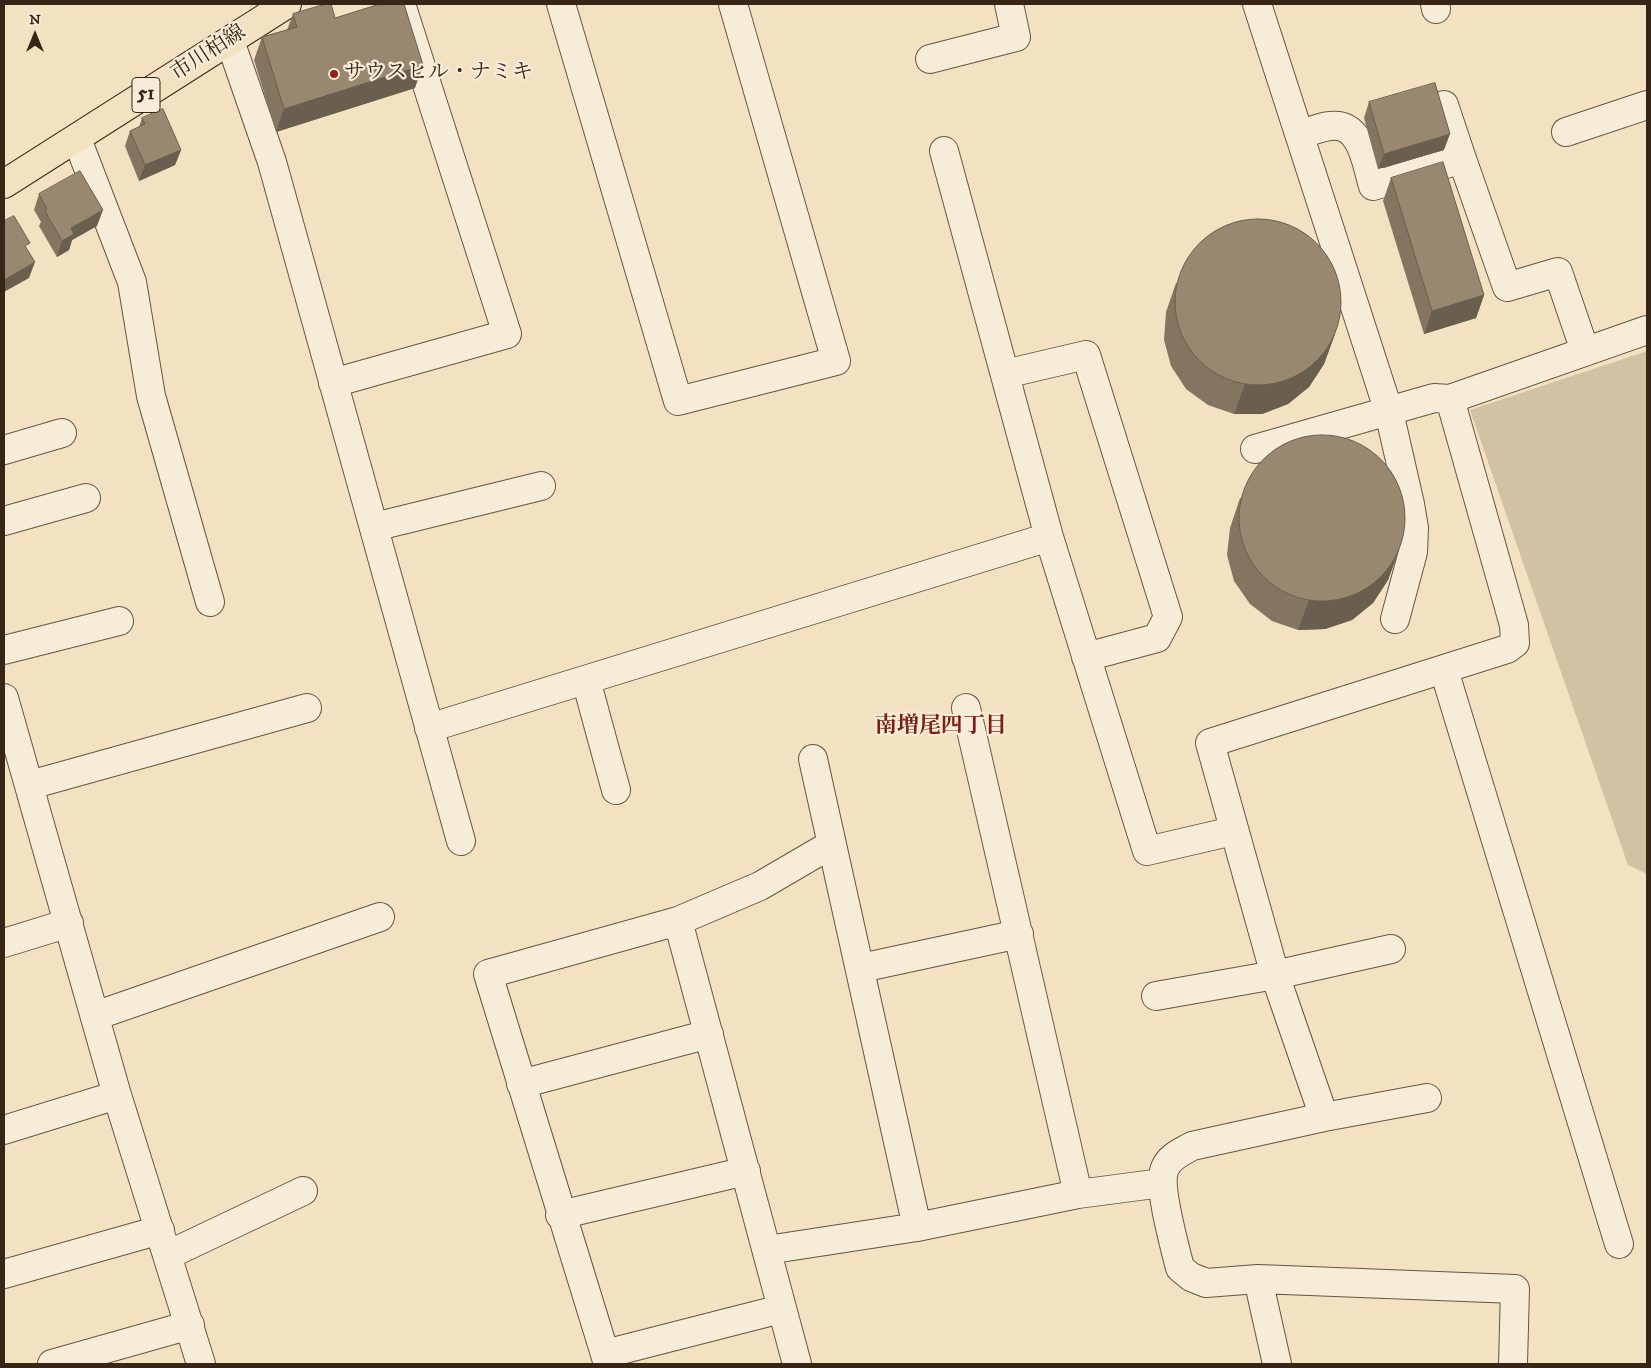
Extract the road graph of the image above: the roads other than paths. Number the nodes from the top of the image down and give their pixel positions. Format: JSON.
{"nodes":[{"id":1,"x":287,"y":4,"type":"edge"},
{"id":2,"x":401,"y":4,"type":"edge"},
{"id":3,"x":560,"y":4,"type":"edge"},
{"id":4,"x":733,"y":4,"type":"edge"},
{"id":5,"x":1009,"y":4,"type":"edge"},
{"id":6,"x":1257,"y":4,"type":"edge"},
{"id":7,"x":230,"y":41,"type":"junction"},
{"id":8,"x":930,"y":59,"type":"dead end"},
{"id":9,"x":1444,"y":105,"type":"edge"},
{"id":10,"x":1647,"y":105,"type":"edge"},
{"id":11,"x":1297,"y":126,"type":"junction"},
{"id":12,"x":1566,"y":132,"type":"dead end"},
{"id":13,"x":77,"y":139,"type":"junction"},
{"id":14,"x":944,"y":150,"type":"dead end"},
{"id":15,"x":1462,"y":159,"type":"junction"},
{"id":16,"x":4,"y":184,"type":"edge"},
{"id":17,"x":1647,"y":330,"type":"edge"},
{"id":18,"x":1585,"y":352,"type":"junction"},
{"id":19,"x":1005,"y":374,"type":"junction"},
{"id":20,"x":333,"y":383,"type":"junction"},
{"id":21,"x":1450,"y":399,"type":"junction"},
{"id":22,"x":1389,"y":412,"type":"junction"},
{"id":23,"x":62,"y":433,"type":"dead end"},
{"id":24,"x":1254,"y":449,"type":"dead end"},
{"id":25,"x":4,"y":450,"type":"edge"},
{"id":26,"x":541,"y":486,"type":"dead end"},
{"id":27,"x":86,"y":498,"type":"dead end"},
{"id":28,"x":4,"y":521,"type":"edge"},
{"id":29,"x":374,"y":527,"type":"junction"},
{"id":30,"x":1049,"y":537,"type":"junction"},
{"id":31,"x":210,"y":602,"type":"dead end"},
{"id":32,"x":1395,"y":618,"type":"dead end"},
{"id":33,"x":119,"y":621,"type":"dead end"},
{"id":34,"x":4,"y":650,"type":"edge"},
{"id":35,"x":1086,"y":657,"type":"junction"},
{"id":36,"x":1444,"y":670,"type":"junction"},
{"id":37,"x":586,"y":680,"type":"junction"},
{"id":38,"x":4,"y":698,"type":"edge"},
{"id":39,"x":307,"y":708,"type":"dead end"},
{"id":40,"x":966,"y":708,"type":"dead end"},
{"id":41,"x":429,"y":728,"type":"junction"},
{"id":42,"x":812,"y":759,"type":"dead end"},
{"id":43,"x":30,"y":784,"type":"junction"},
{"id":44,"x":616,"y":790,"type":"dead end"},
{"id":45,"x":1233,"y":831,"type":"junction"},
{"id":46,"x":461,"y":841,"type":"dead end"},
{"id":47,"x":832,"y":844,"type":"junction"},
{"id":48,"x":380,"y":917,"type":"dead end"},
{"id":49,"x":678,"y":921,"type":"junction"},
{"id":50,"x":68,"y":923,"type":"junction"},
{"id":51,"x":1019,"y":934,"type":"junction"},
{"id":52,"x":4,"y":943,"type":"edge"},
{"id":53,"x":1391,"y":950,"type":"dead end"},
{"id":54,"x":861,"y":968,"type":"junction"},
{"id":55,"x":1275,"y":975,"type":"junction"},
{"id":56,"x":1156,"y":996,"type":"dead end"},
{"id":57,"x":95,"y":1016,"type":"junction"},
{"id":58,"x":709,"y":1034,"type":"junction"},
{"id":59,"x":521,"y":1084,"type":"junction"},
{"id":60,"x":117,"y":1095,"type":"junction"},
{"id":61,"x":1427,"y":1098,"type":"dead end"},
{"id":62,"x":1324,"y":1117,"type":"junction"},
{"id":63,"x":4,"y":1130,"type":"edge"},
{"id":64,"x":746,"y":1171,"type":"junction"},
{"id":65,"x":1162,"y":1183,"type":"junction"},
{"id":66,"x":303,"y":1191,"type":"dead end"},
{"id":67,"x":1078,"y":1194,"type":"junction"},
{"id":68,"x":560,"y":1215,"type":"junction"},
{"id":69,"x":917,"y":1227,"type":"junction"},
{"id":70,"x":164,"y":1243,"type":"junction"},
{"id":71,"x":1619,"y":1244,"type":"dead end"},
{"id":72,"x":767,"y":1250,"type":"junction"},
{"id":73,"x":4,"y":1274,"type":"edge"},
{"id":74,"x":1258,"y":1279,"type":"junction"},
{"id":75,"x":781,"y":1309,"type":"junction"},
{"id":76,"x":190,"y":1325,"type":"junction"},
{"id":77,"x":606,"y":1359,"type":"edge"},
{"id":78,"x":52,"y":1364,"type":"edge"},
{"id":79,"x":201,"y":1364,"type":"edge"},
{"id":80,"x":796,"y":1364,"type":"edge"},
{"id":81,"x":1277,"y":1364,"type":"edge"},
{"id":82,"x":1513,"y":1364,"type":"edge"}],
"edges":[{"from":1,"to":7,"type":"main road","name":"市川柏線","number":"51"},
{"from":2,"to":20,"type":"street"},
{"from":3,"to":4,"type":"street"},
{"from":5,"to":8,"type":"street"},
{"from":6,"to":11,"type":"street"},
{"from":7,"to":13,"type":"main road","name":"市川柏線","number":"51"},
{"from":7,"to":20,"type":"street"},
{"from":9,"to":15,"type":"street"},
{"from":10,"to":12,"type":"street"},
{"from":11,"to":15,"type":"street"},
{"from":11,"to":22,"type":"street"},
{"from":13,"to":16,"type":"main road","name":"市川柏線","number":"51"},
{"from":13,"to":31,"type":"street"},
{"from":14,"to":19,"type":"street"},
{"from":15,"to":18,"type":"street"},
{"from":17,"to":18,"type":"street"},
{"from":18,"to":21,"type":"street"},
{"from":19,"to":30,"type":"street"},
{"from":19,"to":35,"type":"street"},
{"from":20,"to":29,"type":"street"},
{"from":21,"to":22,"type":"street"},
{"from":21,"to":36,"type":"street"},
{"from":22,"to":24,"type":"street"},
{"from":22,"to":32,"type":"street"},
{"from":23,"to":25,"type":"street"},
{"from":26,"to":29,"type":"street"},
{"from":27,"to":28,"type":"street"},
{"from":29,"to":41,"type":"street"},
{"from":30,"to":35,"type":"street"},
{"from":30,"to":37,"type":"street"},
{"from":33,"to":34,"type":"street"},
{"from":35,"to":45,"type":"street"},
{"from":36,"to":45,"type":"street"},
{"from":36,"to":71,"type":"street"},
{"from":37,"to":41,"type":"street"},
{"from":37,"to":44,"type":"street"},
{"from":38,"to":43,"type":"street"},
{"from":39,"to":43,"type":"street"},
{"from":40,"to":51,"type":"street"},
{"from":41,"to":46,"type":"street"},
{"from":42,"to":47,"type":"street"},
{"from":43,"to":50,"type":"street"},
{"from":45,"to":55,"type":"street"},
{"from":47,"to":49,"type":"street"},
{"from":47,"to":54,"type":"street"},
{"from":48,"to":57,"type":"street"},
{"from":49,"to":58,"type":"street"},
{"from":49,"to":59,"type":"street"},
{"from":50,"to":52,"type":"street"},
{"from":50,"to":57,"type":"street"},
{"from":51,"to":54,"type":"street"},
{"from":51,"to":67,"type":"street"},
{"from":53,"to":55,"type":"street"},
{"from":54,"to":69,"type":"street"},
{"from":55,"to":56,"type":"street"},
{"from":55,"to":62,"type":"street"},
{"from":57,"to":60,"type":"street"},
{"from":58,"to":59,"type":"street"},
{"from":58,"to":64,"type":"street"},
{"from":59,"to":68,"type":"street"},
{"from":60,"to":63,"type":"street"},
{"from":60,"to":70,"type":"street"},
{"from":61,"to":62,"type":"street"},
{"from":62,"to":65,"type":"street"},
{"from":64,"to":68,"type":"street"},
{"from":64,"to":72,"type":"street"},
{"from":65,"to":67,"type":"street"},
{"from":65,"to":74,"type":"street"},
{"from":66,"to":70,"type":"street"},
{"from":67,"to":69,"type":"street"},
{"from":68,"to":77,"type":"street"},
{"from":69,"to":72,"type":"street"},
{"from":70,"to":73,"type":"street"},
{"from":70,"to":76,"type":"street"},
{"from":72,"to":75,"type":"street"},
{"from":74,"to":81,"type":"street"},
{"from":74,"to":82,"type":"street"},
{"from":75,"to":77,"type":"street"},
{"from":75,"to":80,"type":"street"},
{"from":76,"to":78,"type":"street"},
{"from":76,"to":79,"type":"street"}]}
